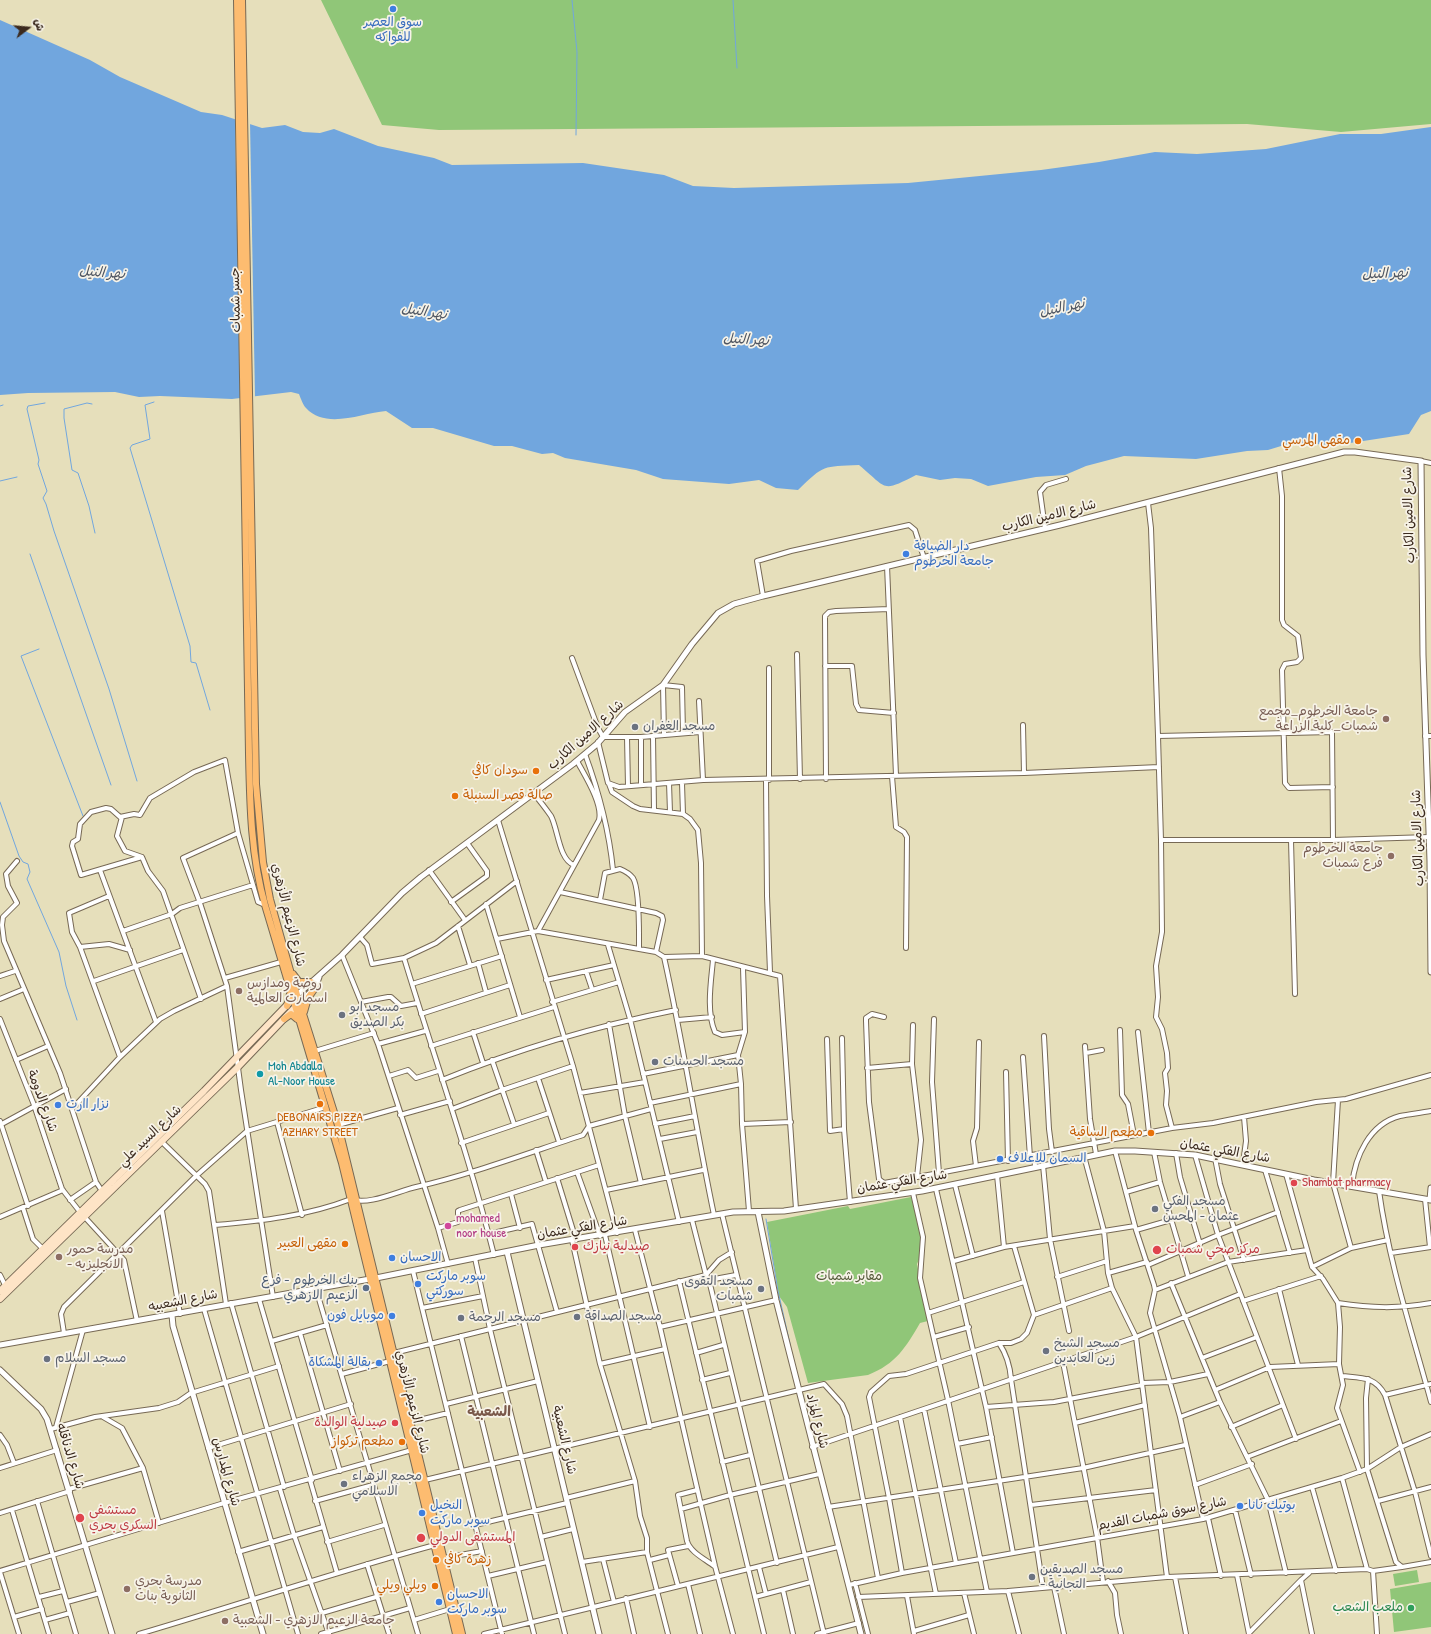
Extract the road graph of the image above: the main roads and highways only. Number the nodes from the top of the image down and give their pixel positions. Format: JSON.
{"nodes":[{"id":1,"x":237,"y":0,"type":"edge"},
{"id":2,"x":242,"y":0,"type":"edge"},
{"id":3,"x":249,"y":600,"type":"junction"},
{"id":4,"x":290,"y":968,"type":"junction"},
{"id":5,"x":311,"y":982,"type":"road end"},
{"id":6,"x":315,"y":988,"type":"road end"},
{"id":7,"x":290,"y":990,"type":"junction"},
{"id":8,"x":295,"y":997,"type":"junction"},
{"id":9,"x":300,"y":1002,"type":"junction"},
{"id":10,"x":287,"y":1006,"type":"junction"},
{"id":11,"x":295,"y":1007,"type":"junction"},
{"id":12,"x":303,"y":1014,"type":"junction"},
{"id":13,"x":284,"y":1019,"type":"junction"},
{"id":14,"x":299,"y":1022,"type":"junction"},
{"id":15,"x":82,"y":1214,"type":"junction"},
{"id":16,"x":45,"y":1251,"type":"junction"},
{"id":17,"x":373,"y":1278,"type":"junction"},
{"id":18,"x":0,"y":1291,"type":"edge"},
{"id":19,"x":0,"y":1299,"type":"edge"},
{"id":20,"x":456,"y":1634,"type":"edge"},
{"id":21,"x":462,"y":1634,"type":"edge"}],
"edges":[{"from":1,"to":3,"type":"main road","name":"جسر شمبات"},
{"from":2,"to":3,"type":"main road","name":"جسر شمبات"},
{"from":3,"to":4,"type":"main road","name":"شارع الزعيم الأزهري"},
{"from":3,"to":7,"type":"main road","name":"شارع الزعيم الأزهري"},
{"from":4,"to":5,"type":"main road"},
{"from":4,"to":8,"type":"main road","name":"شارع الزعيم الأزهري"},
{"from":6,"to":12,"type":"main road"},
{"from":7,"to":8,"type":"main road","name":"شارع الزعيم الأزهري"},
{"from":7,"to":10,"type":"main road"},
{"from":8,"to":9,"type":"main road","name":"شارع الزعيم الأزهري"},
{"from":8,"to":10,"type":"main road","name":"شارع السيد علي"},
{"from":8,"to":11,"type":"main road","name":"شارع الزعيم الأزهري"},
{"from":9,"to":11,"type":"main road","name":"شارع السيد علي"},
{"from":9,"to":12,"type":"main road","name":"شارع الزعيم الأزهري"},
{"from":10,"to":15,"type":"main road","name":"شارع السيد علي"},
{"from":11,"to":13,"type":"main road","name":"شارع السيد علي"},
{"from":11,"to":14,"type":"main road","name":"شارع الزعيم الأزهري"},
{"from":12,"to":17,"type":"main road","name":"شارع الزعيم الأزهري"},
{"from":13,"to":14,"type":"main road"},
{"from":13,"to":15,"type":"main road","name":"شارع السيد علي"},
{"from":14,"to":17,"type":"main road","name":"شارع الزعيم الأزهري"},
{"from":15,"to":16,"type":"main road","name":"شارع السيد علي"},
{"from":16,"to":18,"type":"main road","name":"شارع السيد علي"},
{"from":16,"to":19,"type":"main road","name":"شارع السيد علي"},
{"from":17,"to":20,"type":"main road","name":"شارع الزعيم الأزهري"},
{"from":17,"to":21,"type":"main road","name":"شارع الزعيم الأزهري"}]}
